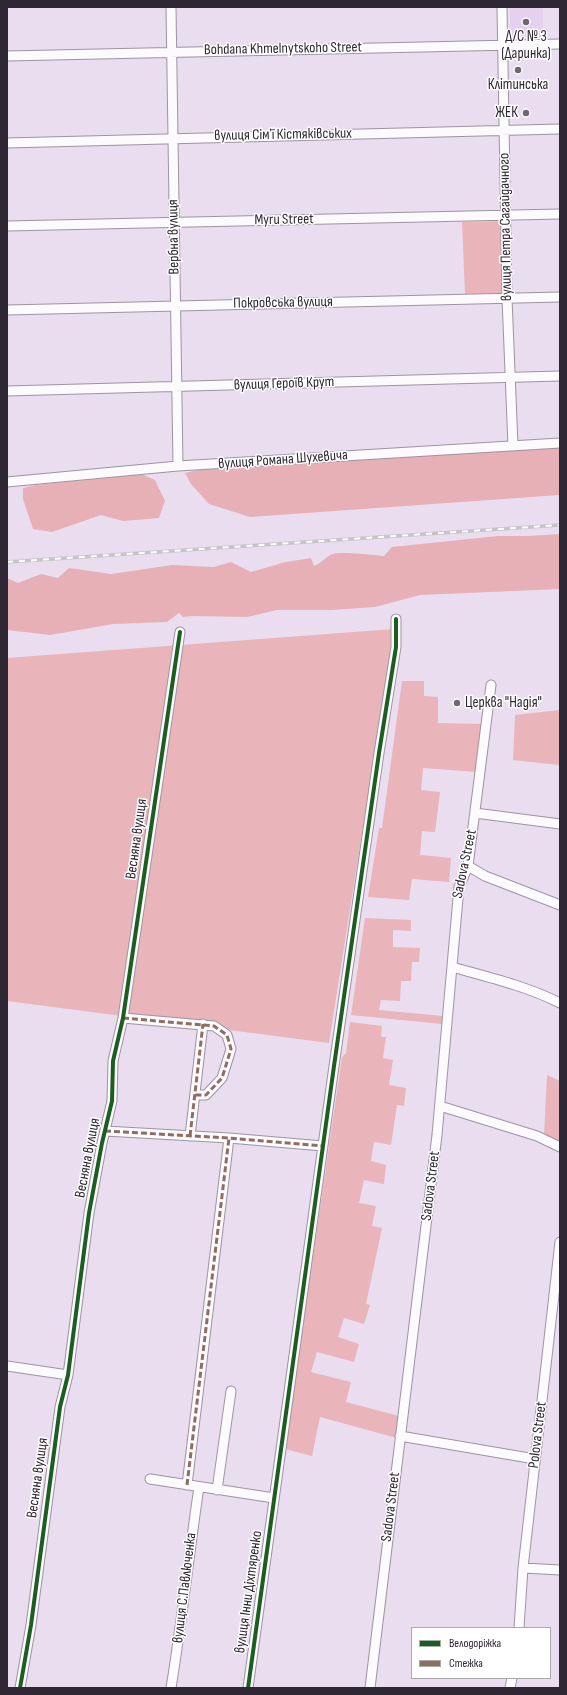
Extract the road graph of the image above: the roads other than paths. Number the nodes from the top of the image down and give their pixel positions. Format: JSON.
{"nodes":[{"id":1,"x":171,"y":7,"type":"edge"},
{"id":2,"x":502,"y":7,"type":"edge"},
{"id":3,"x":560,"y":44,"type":"edge"},
{"id":4,"x":503,"y":45,"type":"junction"},
{"id":5,"x":172,"y":52,"type":"junction"},
{"id":6,"x":7,"y":56,"type":"edge"},
{"id":7,"x":560,"y":129,"type":"edge"},
{"id":8,"x":504,"y":130,"type":"junction"},
{"id":9,"x":172,"y":138,"type":"junction"},
{"id":10,"x":7,"y":143,"type":"edge"},
{"id":11,"x":560,"y":214,"type":"edge"},
{"id":12,"x":506,"y":215,"type":"junction"},
{"id":13,"x":174,"y":223,"type":"junction"},
{"id":14,"x":7,"y":226,"type":"edge"},
{"id":15,"x":560,"y":297,"type":"edge"},
{"id":16,"x":507,"y":298,"type":"junction"},
{"id":17,"x":176,"y":306,"type":"junction"},
{"id":18,"x":7,"y":310,"type":"edge"},
{"id":19,"x":560,"y":376,"type":"edge"},
{"id":20,"x":511,"y":377,"type":"junction"},
{"id":21,"x":177,"y":387,"type":"junction"},
{"id":22,"x":7,"y":391,"type":"edge"},
{"id":23,"x":560,"y":443,"type":"edge"},
{"id":24,"x":513,"y":446,"type":"junction"},
{"id":25,"x":178,"y":466,"type":"junction"},
{"id":26,"x":7,"y":482,"type":"edge"},
{"id":27,"x":396,"y":619,"type":"dead end"},
{"id":28,"x":180,"y":632,"type":"dead end"},
{"id":29,"x":491,"y":685,"type":"dead end"},
{"id":30,"x":475,"y":813,"type":"junction"},
{"id":31,"x":560,"y":824,"type":"edge"},
{"id":32,"x":468,"y":866,"type":"junction"},
{"id":33,"x":560,"y":905,"type":"edge"},
{"id":34,"x":452,"y":967,"type":"junction"},
{"id":35,"x":560,"y":1003,"type":"edge"},
{"id":36,"x":123,"y":1018,"type":"junction"},
{"id":37,"x":203,"y":1024,"type":"junction"},
{"id":38,"x":195,"y":1095,"type":"junction"},
{"id":39,"x":440,"y":1106,"type":"junction"},
{"id":40,"x":105,"y":1131,"type":"junction"},
{"id":41,"x":190,"y":1136,"type":"junction"},
{"id":42,"x":229,"y":1138,"type":"junction"},
{"id":43,"x":323,"y":1146,"type":"junction"},
{"id":44,"x":560,"y":1147,"type":"edge"},
{"id":45,"x":560,"y":1242,"type":"edge"},
{"id":46,"x":7,"y":1366,"type":"edge"},
{"id":47,"x":68,"y":1375,"type":"junction"},
{"id":48,"x":231,"y":1391,"type":"dead end"},
{"id":49,"x":400,"y":1436,"type":"junction"},
{"id":50,"x":535,"y":1460,"type":"junction"},
{"id":51,"x":150,"y":1479,"type":"dead end"},
{"id":52,"x":187,"y":1485,"type":"junction"},
{"id":53,"x":198,"y":1487,"type":"junction"},
{"id":54,"x":217,"y":1490,"type":"junction"},
{"id":55,"x":274,"y":1498,"type":"junction"},
{"id":56,"x":523,"y":1568,"type":"junction"},
{"id":57,"x":560,"y":1570,"type":"edge"},
{"id":58,"x":519,"y":1627,"type":"edge"},
{"id":59,"x":20,"y":1688,"type":"edge"},
{"id":60,"x":171,"y":1688,"type":"edge"},
{"id":61,"x":248,"y":1688,"type":"edge"},
{"id":62,"x":370,"y":1688,"type":"edge"}],
"edges":[{"from":1,"to":5,"type":"street","name":"Вербна вулиця"},
{"from":2,"to":4,"type":"street","name":"вулиця Петра Сагайдачного"},
{"from":3,"to":4,"type":"street","name":"Bohdana Khmelnytskoho Street"},
{"from":4,"to":5,"type":"street","name":"Bohdana Khmelnytskoho Street"},
{"from":4,"to":8,"type":"street","name":"вулиця Петра Сагайдачного"},
{"from":5,"to":6,"type":"street","name":"Bohdana Khmelnytskoho Street"},
{"from":5,"to":9,"type":"street","name":"Вербна вулиця"},
{"from":7,"to":8,"type":"street","name":"вулиця Сімʼї Кістяківських"},
{"from":8,"to":9,"type":"street","name":"вулиця Сімʼї Кістяківських"},
{"from":8,"to":12,"type":"street","name":"вулиця Петра Сагайдачного"},
{"from":9,"to":10,"type":"street","name":"вулиця Сімʼї Кістяківських"},
{"from":9,"to":13,"type":"street","name":"Вербна вулиця"},
{"from":11,"to":12,"type":"street","name":"Myru Street"},
{"from":12,"to":13,"type":"street","name":"Myru Street"},
{"from":12,"to":16,"type":"street","name":"вулиця Петра Сагайдачного"},
{"from":13,"to":14,"type":"street","name":"Myru Street"},
{"from":13,"to":17,"type":"street","name":"Вербна вулиця"},
{"from":15,"to":16,"type":"street","name":"Покровська вулиця"},
{"from":16,"to":17,"type":"street","name":"Покровська вулиця"},
{"from":16,"to":20,"type":"street","name":"вулиця Петра Сагайдачного"},
{"from":17,"to":18,"type":"street","name":"Покровська вулиця"},
{"from":17,"to":21,"type":"street","name":"Вербна вулиця"},
{"from":19,"to":20,"type":"street","name":"вулиця Героїв Крут"},
{"from":20,"to":21,"type":"street","name":"вулиця Героїв Крут"},
{"from":20,"to":24,"type":"street","name":"вулиця Петра Сагайдачного"},
{"from":21,"to":22,"type":"street","name":"вулиця Героїв Крут"},
{"from":21,"to":25,"type":"street","name":"Вербна вулиця"},
{"from":23,"to":24,"type":"street","name":"вулиця Романа Шухевича"},
{"from":24,"to":25,"type":"street","name":"вулиця Романа Шухевича"},
{"from":25,"to":26,"type":"street","name":"вулиця Романа Шухевича"},
{"from":27,"to":43,"type":"street","name":"вулиця Інни Діхтяренко"},
{"from":28,"to":36,"type":"street","name":"Весняна вулиця"},
{"from":29,"to":30,"type":"street","name":"Sadova Street"},
{"from":30,"to":31,"type":"street"},
{"from":30,"to":32,"type":"street","name":"Sadova Street"},
{"from":32,"to":33,"type":"street"},
{"from":32,"to":34,"type":"street","name":"Sadova Street"},
{"from":34,"to":35,"type":"street"},
{"from":34,"to":39,"type":"street","name":"Sadova Street"},
{"from":36,"to":37,"type":"street"},
{"from":36,"to":40,"type":"street","name":"Весняна вулиця"},
{"from":37,"to":38,"type":"street"},
{"from":37,"to":38,"type":"street"},
{"from":38,"to":41,"type":"street"},
{"from":39,"to":44,"type":"street"},
{"from":39,"to":49,"type":"street","name":"Sadova Street"},
{"from":40,"to":41,"type":"street"},
{"from":40,"to":47,"type":"street","name":"Весняна вулиця"},
{"from":41,"to":42,"type":"street"},
{"from":42,"to":43,"type":"street"},
{"from":42,"to":52,"type":"street"},
{"from":43,"to":55,"type":"street","name":"вулиця Інни Діхтяренко"},
{"from":45,"to":50,"type":"street","name":"Polova Street"},
{"from":46,"to":47,"type":"street"},
{"from":47,"to":59,"type":"street","name":"Весняна вулиця"},
{"from":48,"to":54,"type":"street"},
{"from":49,"to":50,"type":"street"},
{"from":49,"to":62,"type":"street","name":"Sadova Street"},
{"from":50,"to":56,"type":"street","name":"Polova Street"},
{"from":51,"to":52,"type":"street"},
{"from":52,"to":53,"type":"street"},
{"from":53,"to":54,"type":"street"},
{"from":53,"to":60,"type":"street","name":"вулиця С.Павлюченка"},
{"from":54,"to":55,"type":"street"},
{"from":55,"to":61,"type":"street","name":"вулиця Інни Діхтяренко"},
{"from":56,"to":57,"type":"street"},
{"from":56,"to":58,"type":"street","name":"Polova Street"}]}
